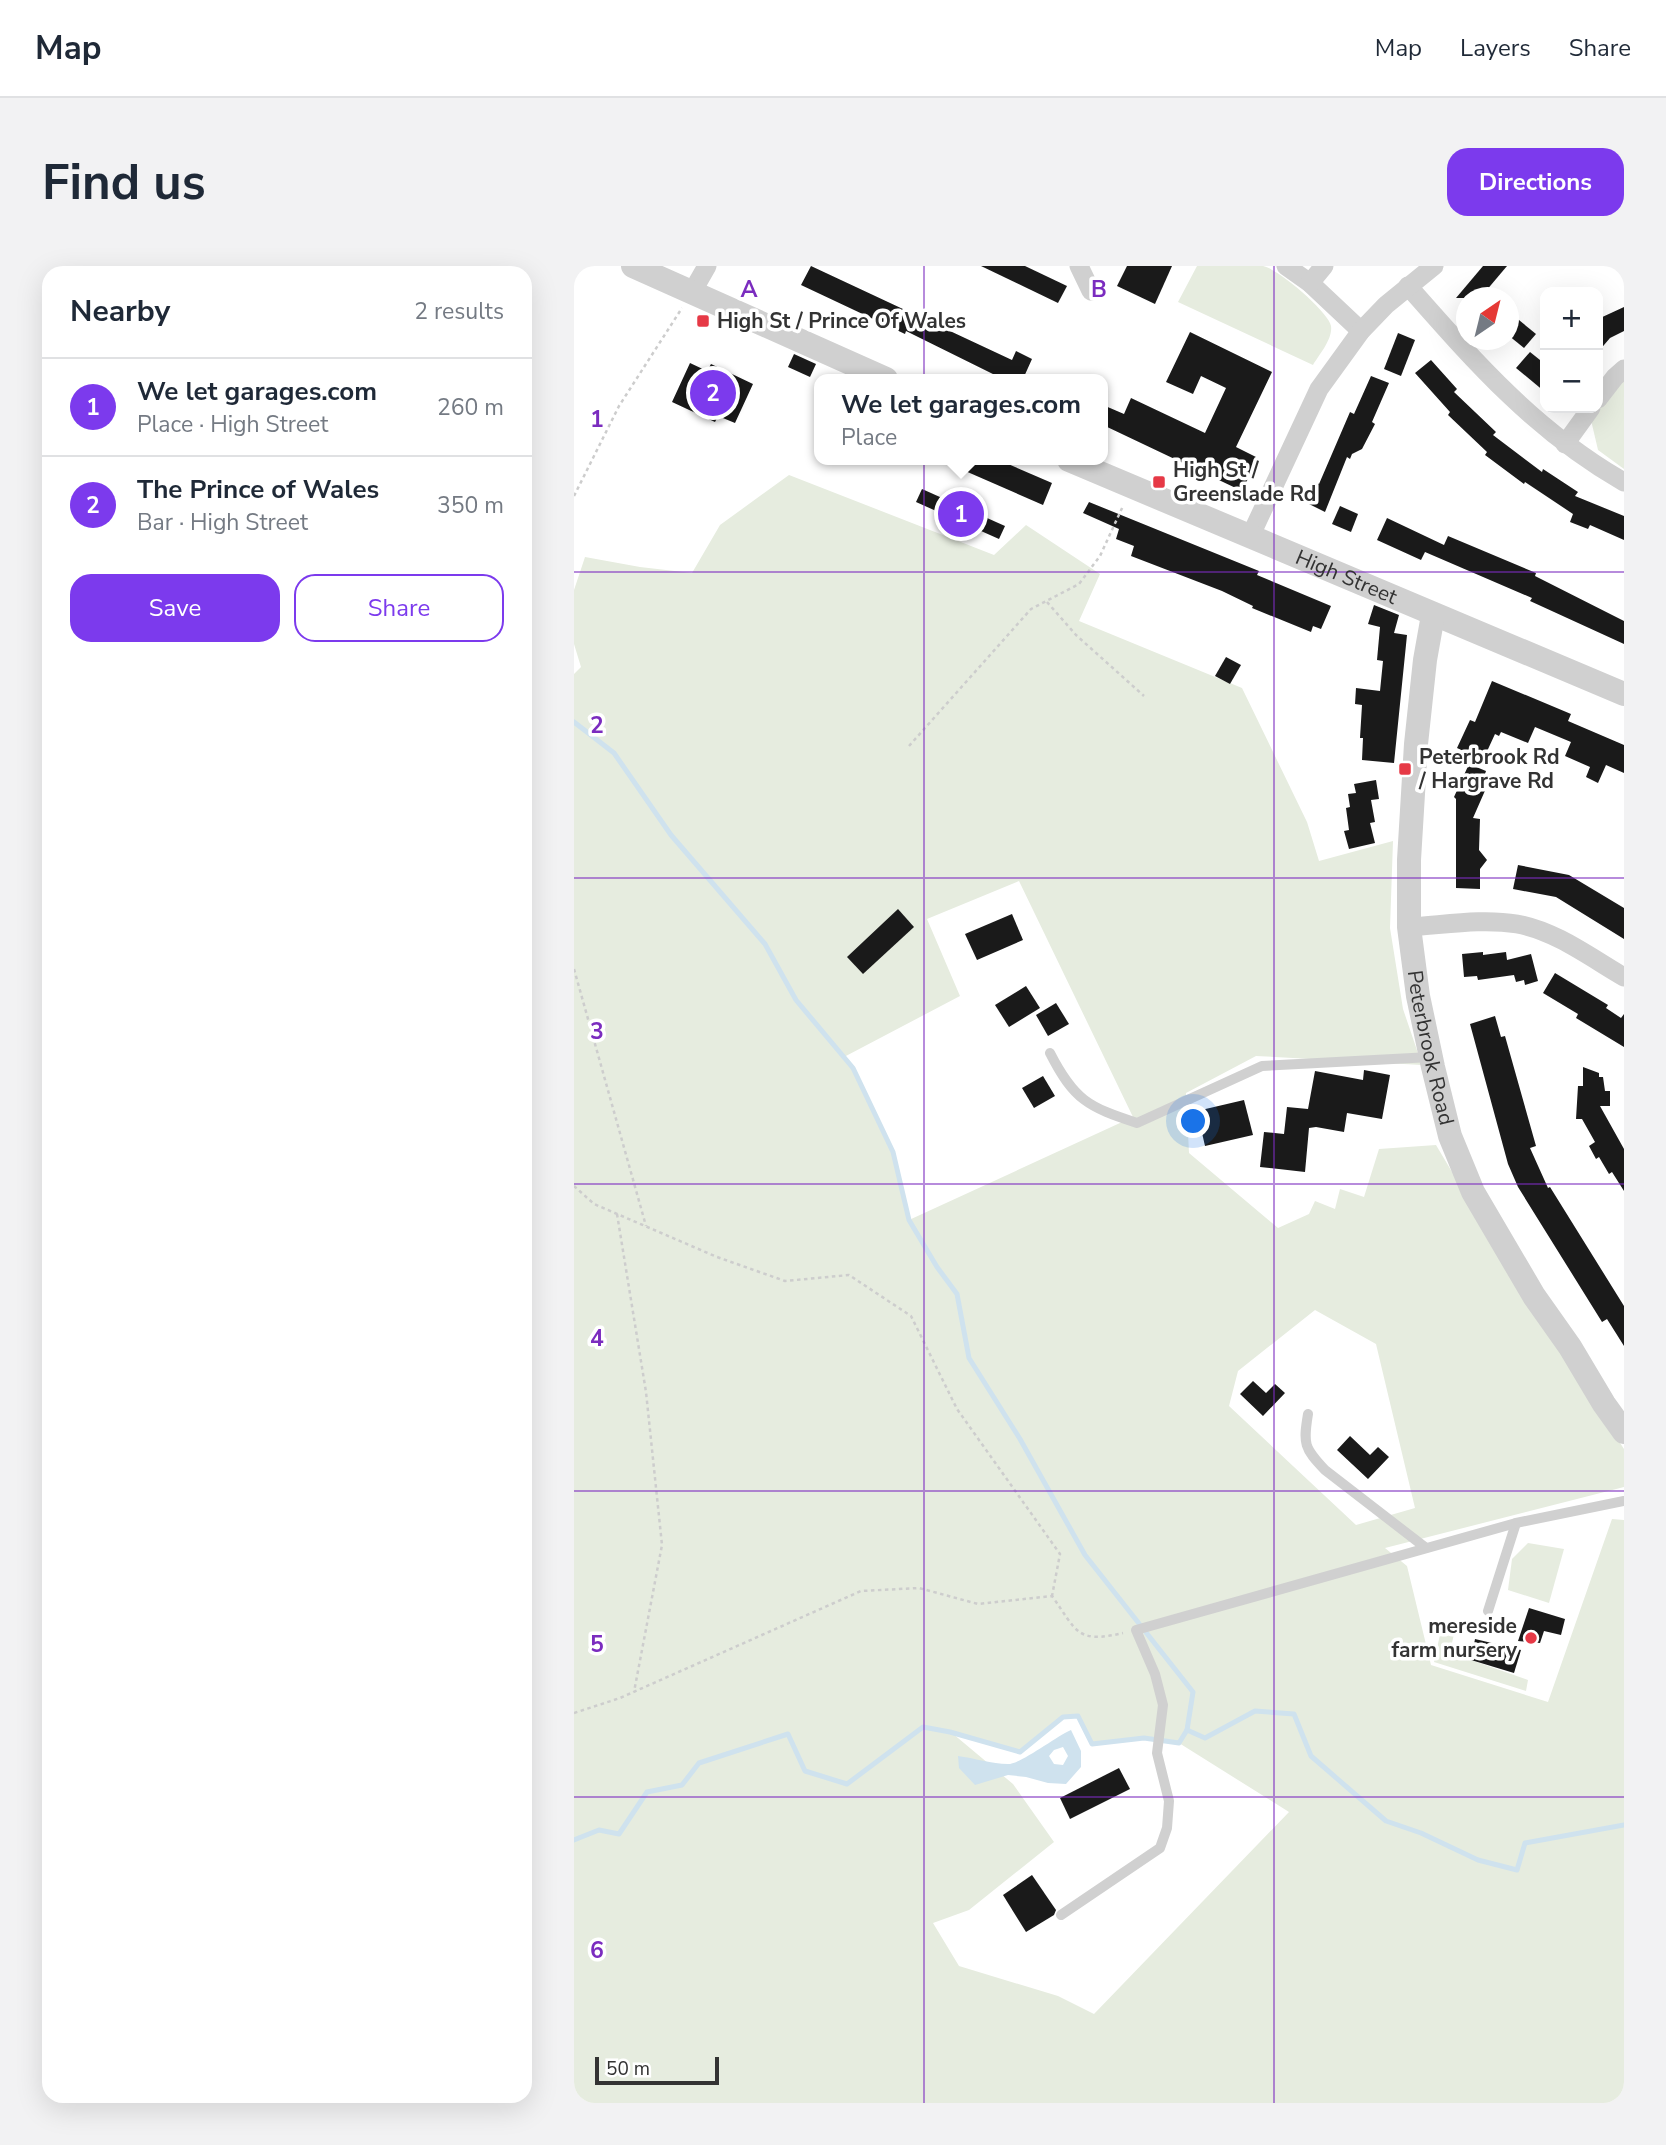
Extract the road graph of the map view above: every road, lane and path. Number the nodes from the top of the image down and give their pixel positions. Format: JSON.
{"nodes":[{"id":1,"x":633,"y":266,"type":"edge"},
{"id":2,"x":707,"y":266,"type":"edge"},
{"id":3,"x":1079,"y":266,"type":"edge"},
{"id":4,"x":1286,"y":266,"type":"edge"},
{"id":5,"x":1324,"y":266,"type":"edge"},
{"id":6,"x":1434,"y":266,"type":"edge"},
{"id":7,"x":1310,"y":283,"type":"junction"},
{"id":8,"x":1408,"y":286,"type":"junction"},
{"id":9,"x":1091,"y":291,"type":"dead end"},
{"id":10,"x":691,"y":294,"type":"junction"},
{"id":11,"x":1361,"y":331,"type":"junction"},
{"id":12,"x":1624,"y":369,"type":"edge"},
{"id":13,"x":875,"y":374,"type":"edge"},
{"id":14,"x":1603,"y":393,"type":"edge"},
{"id":15,"x":1587,"y":413,"type":"edge"},
{"id":16,"x":1565,"y":444,"type":"junction"},
{"id":17,"x":1081,"y":465,"type":"edge"},
{"id":18,"x":1624,"y":482,"type":"edge"},
{"id":19,"x":1132,"y":487,"type":"junction"},
{"id":20,"x":574,"y":496,"type":"edge"},
{"id":21,"x":1250,"y":537,"type":"junction"},
{"id":22,"x":1046,"y":602,"type":"junction"},
{"id":23,"x":1433,"y":614,"type":"junction"},
{"id":24,"x":1624,"y":694,"type":"edge"},
{"id":25,"x":1144,"y":696,"type":"dead end"},
{"id":26,"x":909,"y":746,"type":"dead end"},
{"id":27,"x":1409,"y":927,"type":"junction"},
{"id":28,"x":574,"y":969,"type":"edge"},
{"id":29,"x":1624,"y":977,"type":"edge"},
{"id":30,"x":1050,"y":1053,"type":"dead end"},
{"id":31,"x":1431,"y":1057,"type":"junction"},
{"id":32,"x":574,"y":1186,"type":"edge"},
{"id":33,"x":617,"y":1214,"type":"junction"},
{"id":34,"x":646,"y":1227,"type":"junction"},
{"id":35,"x":1308,"y":1414,"type":"dead end"},
{"id":36,"x":1624,"y":1432,"type":"edge"},
{"id":37,"x":1624,"y":1501,"type":"edge"},
{"id":38,"x":1516,"y":1523,"type":"junction"},
{"id":39,"x":1426,"y":1548,"type":"junction"},
{"id":40,"x":1052,"y":1596,"type":"junction"},
{"id":41,"x":1488,"y":1611,"type":"dead end"},
{"id":42,"x":1137,"y":1630,"type":"junction"},
{"id":43,"x":634,"y":1692,"type":"junction"},
{"id":44,"x":574,"y":1713,"type":"edge"},
{"id":45,"x":1061,"y":1915,"type":"dead end"}],
"edges":[{"from":1,"to":10,"type":"street"},
{"from":2,"to":10,"type":"street"},
{"from":3,"to":9,"type":"street"},
{"from":4,"to":7,"type":"street"},
{"from":5,"to":7,"type":"street"},
{"from":6,"to":8,"type":"street"},
{"from":7,"to":11,"type":"street"},
{"from":8,"to":11,"type":"street"},
{"from":8,"to":16,"type":"street"},
{"from":10,"to":13,"type":"street"},
{"from":10,"to":20,"type":"path"},
{"from":11,"to":21,"type":"street"},
{"from":12,"to":14,"type":"street"},
{"from":15,"to":16,"type":"street"},
{"from":16,"to":18,"type":"street"},
{"from":17,"to":19,"type":"street","name":"High Street"},
{"from":19,"to":21,"type":"street","name":"High Street"},
{"from":19,"to":22,"type":"path"},
{"from":21,"to":23,"type":"street","name":"High Street"},
{"from":22,"to":25,"type":"path"},
{"from":22,"to":26,"type":"path"},
{"from":23,"to":24,"type":"street","name":"High Street"},
{"from":23,"to":27,"type":"street","name":"Peterbrook Road"},
{"from":27,"to":29,"type":"street"},
{"from":27,"to":31,"type":"street","name":"Peterbrook Road"},
{"from":28,"to":34,"type":"path"},
{"from":30,"to":31,"type":"lane"},
{"from":31,"to":36,"type":"street","name":"Peterbrook Road"},
{"from":32,"to":33,"type":"path"},
{"from":33,"to":34,"type":"path"},
{"from":33,"to":43,"type":"path"},
{"from":34,"to":40,"type":"path"},
{"from":35,"to":39,"type":"lane"},
{"from":37,"to":38,"type":"lane"},
{"from":38,"to":39,"type":"lane"},
{"from":38,"to":41,"type":"lane"},
{"from":39,"to":42,"type":"lane"},
{"from":40,"to":42,"type":"path"},
{"from":40,"to":43,"type":"path"},
{"from":42,"to":45,"type":"lane"},
{"from":43,"to":44,"type":"path"}]}
